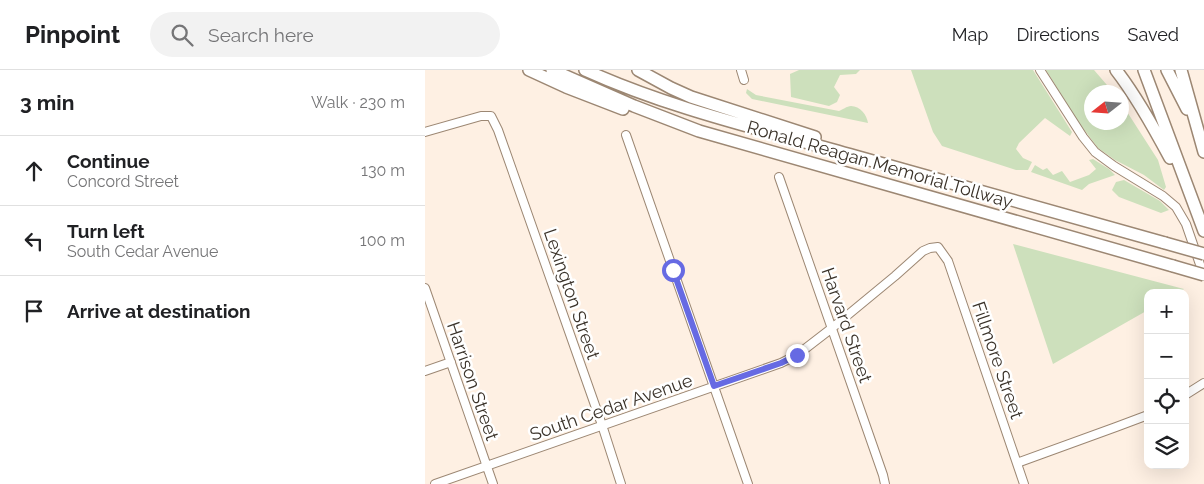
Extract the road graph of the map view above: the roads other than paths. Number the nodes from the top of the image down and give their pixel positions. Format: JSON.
{"nodes":[{"id":1,"x":529,"y":70,"type":"edge"},
{"id":2,"x":552,"y":70,"type":"edge"},
{"id":3,"x":585,"y":70,"type":"edge"},
{"id":4,"x":638,"y":70,"type":"edge"},
{"id":5,"x":741,"y":70,"type":"edge"},
{"id":6,"x":1040,"y":70,"type":"edge"},
{"id":7,"x":1116,"y":70,"type":"edge"},
{"id":8,"x":1144,"y":70,"type":"edge"},
{"id":9,"x":1167,"y":70,"type":"edge"},
{"id":10,"x":1181,"y":70,"type":"edge"},
{"id":11,"x":745,"y":80,"type":"dead end"},
{"id":12,"x":699,"y":131,"type":"junction"},
{"id":13,"x":425,"y":132,"type":"edge"},
{"id":14,"x":1199,"y":133,"type":"junction"},
{"id":15,"x":626,"y":135,"type":"dead end"},
{"id":16,"x":1204,"y":152,"type":"edge"},
{"id":17,"x":921,"y":174,"type":"junction"},
{"id":18,"x":779,"y":177,"type":"dead end"},
{"id":19,"x":1195,"y":206,"type":"junction"},
{"id":20,"x":1204,"y":231,"type":"edge"},
{"id":21,"x":938,"y":247,"type":"joint"},
{"id":22,"x":1204,"y":254,"type":"edge"},
{"id":23,"x":1204,"y":275,"type":"edge"},
{"id":24,"x":425,"y":288,"type":"edge"},
{"id":25,"x":832,"y":328,"type":"junction"},
{"id":26,"x":451,"y":362,"type":"junction"},
{"id":27,"x":425,"y":371,"type":"edge"},
{"id":28,"x":1204,"y":383,"type":"edge"},
{"id":29,"x":714,"y":386,"type":"junction"},
{"id":30,"x":1189,"y":392,"type":"edge"},
{"id":31,"x":1144,"y":417,"type":"edge"},
{"id":32,"x":602,"y":425,"type":"junction"},
{"id":33,"x":1017,"y":463,"type":"junction"},
{"id":34,"x":487,"y":466,"type":"junction"},
{"id":35,"x":435,"y":484,"type":"edge"},
{"id":36,"x":493,"y":484,"type":"edge"},
{"id":37,"x":621,"y":484,"type":"edge"},
{"id":38,"x":748,"y":484,"type":"edge"},
{"id":39,"x":885,"y":484,"type":"edge"},
{"id":40,"x":1024,"y":484,"type":"edge"}],
"edges":[{"from":1,"to":12,"type":"highway"},
{"from":2,"to":12,"type":"highway","name":"Ronald Reagan Memorial Tollway"},
{"from":3,"to":17,"type":"highway","name":"Ronald Reagan Memorial Tollway"},
{"from":4,"to":17,"type":"highway"},
{"from":5,"to":11,"type":"street"},
{"from":6,"to":23,"type":"street"},
{"from":7,"to":19,"type":"highway"},
{"from":8,"to":19,"type":"highway"},
{"from":9,"to":14,"type":"highway"},
{"from":10,"to":14,"type":"highway"},
{"from":12,"to":23,"type":"highway","name":"Ronald Reagan Memorial Tollway","bridge":true},
{"from":13,"to":32,"type":"street","name":"Lexington Street"},
{"from":14,"to":16,"type":"highway"},
{"from":15,"to":29,"type":"street"},
{"from":17,"to":22,"type":"highway","name":"Ronald Reagan Memorial Tollway","bridge":true},
{"from":18,"to":25,"type":"street","name":"Harvard Street"},
{"from":19,"to":20,"type":"highway"},
{"from":21,"to":25,"type":"street","name":"South Cedar Avenue"},
{"from":21,"to":33,"type":"street","name":"Fillmore Street"},
{"from":24,"to":26,"type":"street","name":"Harrison Street"},
{"from":25,"to":29,"type":"street","name":"South Cedar Avenue"},
{"from":25,"to":39,"type":"street","name":"Harvard Street"},
{"from":26,"to":27,"type":"street"},
{"from":26,"to":34,"type":"street","name":"Harrison Street"},
{"from":28,"to":30,"type":"street"},
{"from":29,"to":32,"type":"street","name":"South Cedar Avenue"},
{"from":29,"to":38,"type":"street"},
{"from":31,"to":33,"type":"street"},
{"from":32,"to":34,"type":"street","name":"South Cedar Avenue"},
{"from":32,"to":37,"type":"street","name":"Lexington Street"},
{"from":33,"to":40,"type":"street","name":"Fillmore Street"},
{"from":34,"to":35,"type":"street","name":"South Cedar Avenue"},
{"from":34,"to":36,"type":"street","name":"Harrison Street"}]}
